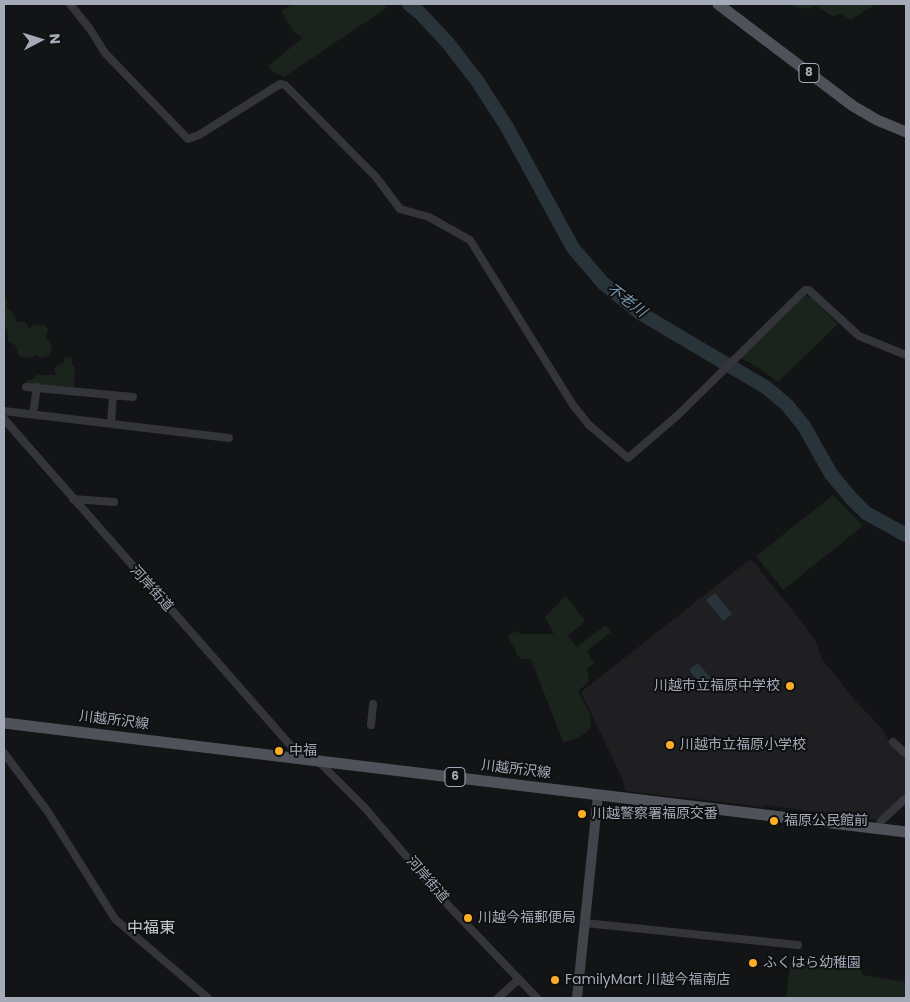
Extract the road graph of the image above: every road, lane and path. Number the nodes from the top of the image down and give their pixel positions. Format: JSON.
{"nodes":[{"id":1,"x":70,"y":4,"type":"edge"},
{"id":2,"x":718,"y":4,"type":"edge"},
{"id":3,"x":906,"y":132,"type":"edge"},
{"id":4,"x":906,"y":355,"type":"edge"},
{"id":5,"x":26,"y":387,"type":"dead end"},
{"id":6,"x":37,"y":387,"type":"junction"},
{"id":7,"x":113,"y":395,"type":"junction"},
{"id":8,"x":133,"y":397,"type":"dead end"},
{"id":9,"x":4,"y":411,"type":"edge"},
{"id":10,"x":33,"y":414,"type":"junction"},
{"id":11,"x":4,"y":419,"type":"edge"},
{"id":12,"x":111,"y":423,"type":"junction"},
{"id":13,"x":229,"y":438,"type":"dead end"},
{"id":14,"x":73,"y":499,"type":"junction"},
{"id":15,"x":114,"y":502,"type":"dead end"},
{"id":16,"x":373,"y":704,"type":"dead end"},
{"id":17,"x":4,"y":723,"type":"edge"},
{"id":18,"x":371,"y":725,"type":"dead end"},
{"id":19,"x":894,"y":742,"type":"dead end"},
{"id":20,"x":4,"y":753,"type":"edge"},
{"id":21,"x":906,"y":754,"type":"edge"},
{"id":22,"x":299,"y":758,"type":"junction"},
{"id":23,"x":317,"y":760,"type":"junction"},
{"id":24,"x":598,"y":795,"type":"junction"},
{"id":25,"x":906,"y":798,"type":"edge"},
{"id":26,"x":878,"y":828,"type":"junction"},
{"id":27,"x":906,"y":832,"type":"edge"},
{"id":28,"x":585,"y":923,"type":"junction"},
{"id":29,"x":798,"y":945,"type":"dead end"},
{"id":30,"x":519,"y":979,"type":"junction"},
{"id":31,"x":208,"y":998,"type":"edge"},
{"id":32,"x":498,"y":998,"type":"edge"},
{"id":33,"x":537,"y":998,"type":"edge"},
{"id":34,"x":577,"y":998,"type":"edge"}],
"edges":[{"from":1,"to":4,"type":"street"},
{"from":2,"to":3,"type":"main road","number":"8"},
{"from":5,"to":6,"type":"street"},
{"from":6,"to":7,"type":"street"},
{"from":6,"to":10,"type":"street"},
{"from":7,"to":8,"type":"street"},
{"from":7,"to":12,"type":"street"},
{"from":9,"to":10,"type":"street"},
{"from":10,"to":12,"type":"street"},
{"from":11,"to":14,"type":"street","name":"河岸街道"},
{"from":12,"to":13,"type":"street"},
{"from":14,"to":15,"type":"street"},
{"from":14,"to":22,"type":"street","name":"河岸街道"},
{"from":16,"to":18,"type":"street"},
{"from":17,"to":22,"type":"main road","name":"川越所沢線","number":"6"},
{"from":19,"to":21,"type":"street"},
{"from":20,"to":31,"type":"street"},
{"from":22,"to":23,"type":"main road","name":"川越所沢線","number":"6"},
{"from":23,"to":24,"type":"main road","name":"川越所沢線","number":"6"},
{"from":23,"to":30,"type":"street","name":"河岸街道"},
{"from":24,"to":26,"type":"main road","name":"川越所沢線","number":"6"},
{"from":24,"to":28,"type":"street"},
{"from":25,"to":26,"type":"street"},
{"from":26,"to":27,"type":"main road","name":"川越所沢線","number":"6"},
{"from":28,"to":29,"type":"street"},
{"from":28,"to":34,"type":"street"},
{"from":30,"to":32,"type":"street"},
{"from":30,"to":33,"type":"street","name":"河岸街道"}]}
